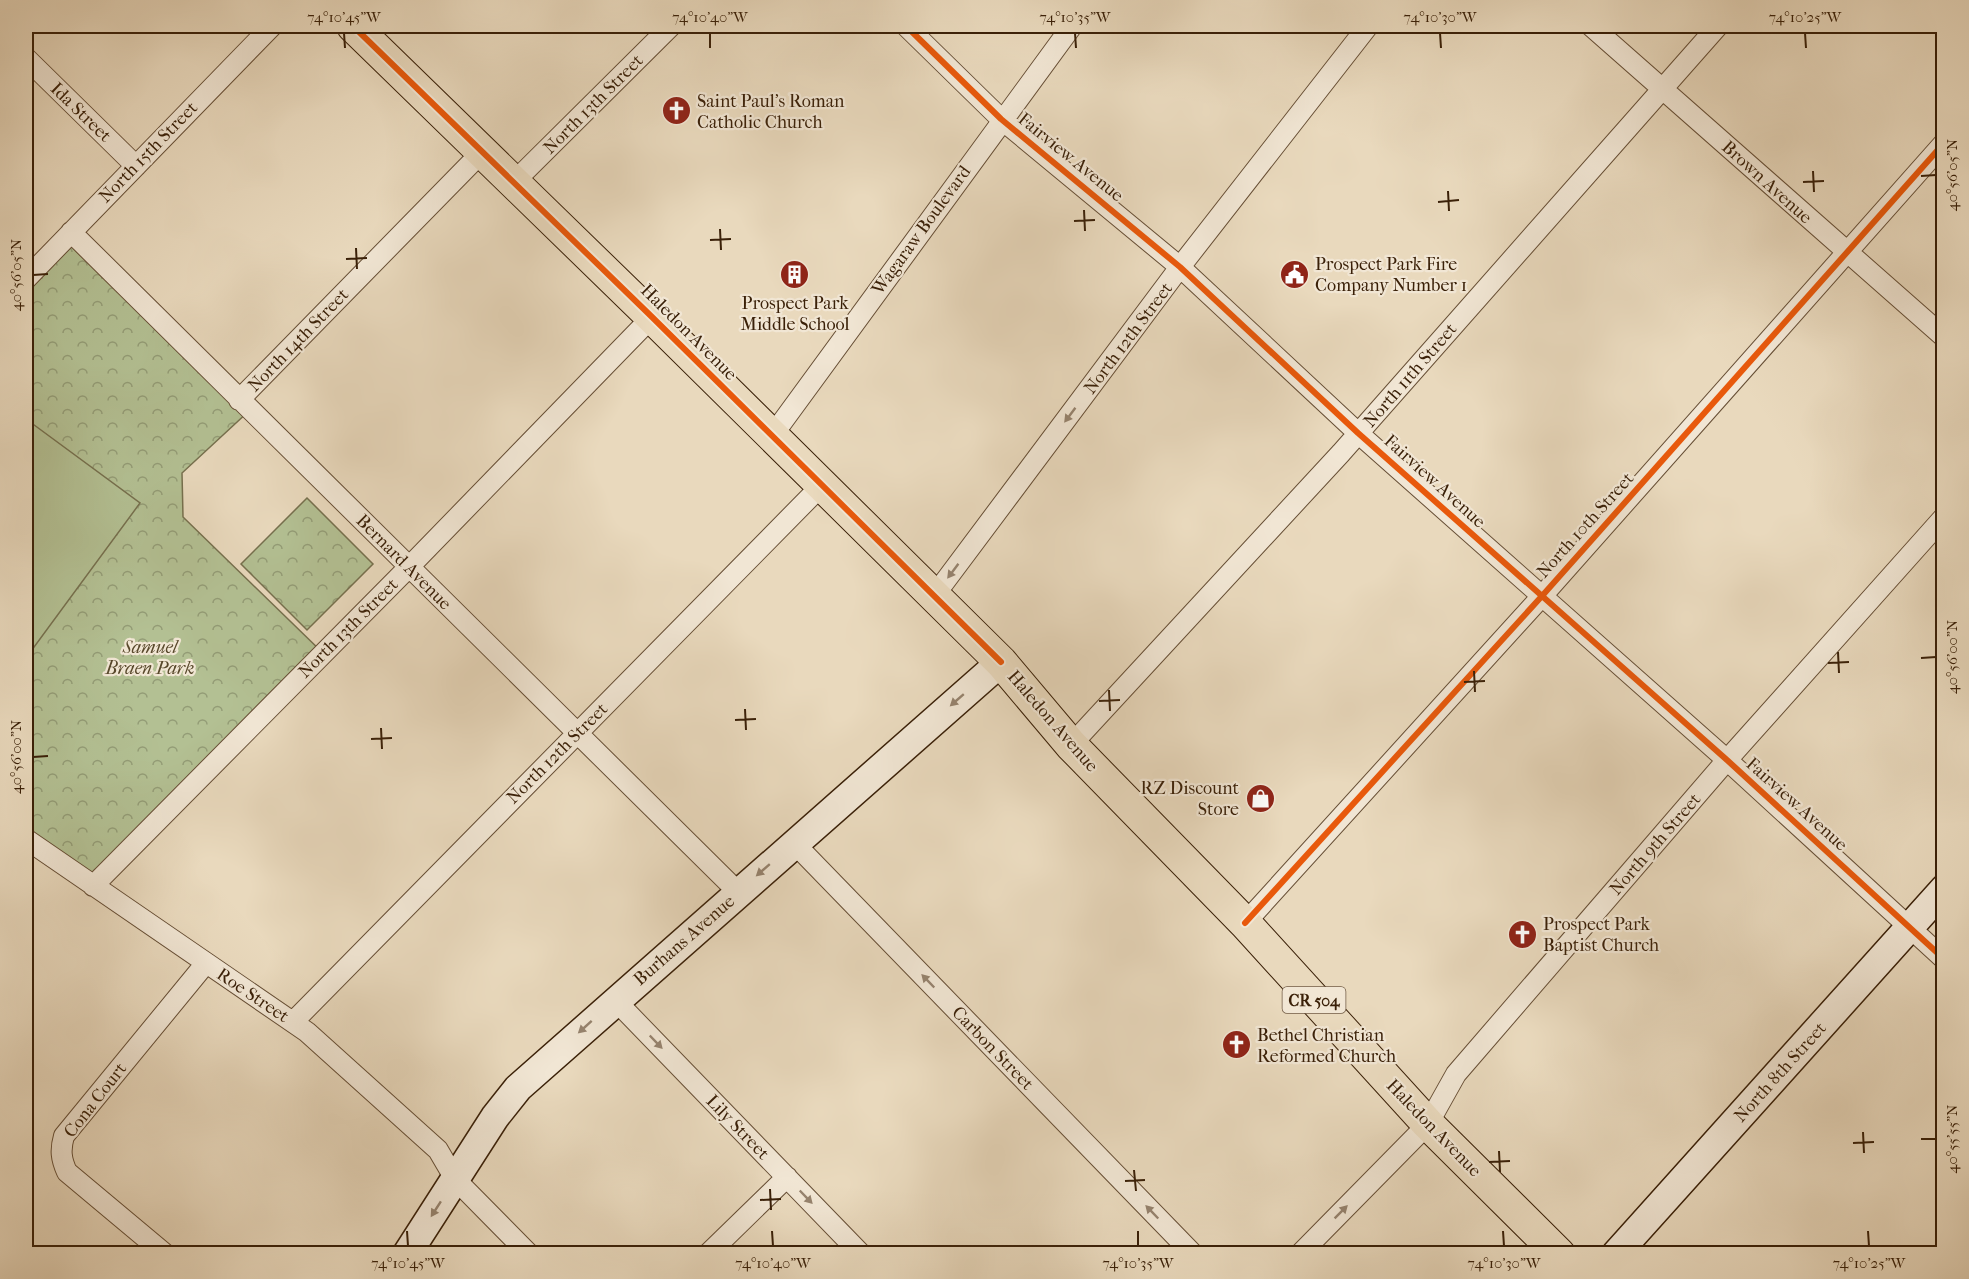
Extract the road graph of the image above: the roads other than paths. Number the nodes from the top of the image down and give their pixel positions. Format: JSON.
{"nodes":[{"id":1,"x":272,"y":26,"type":"edge"},
{"id":2,"x":353,"y":26,"type":"edge"},
{"id":3,"x":671,"y":26,"type":"edge"},
{"id":4,"x":906,"y":26,"type":"edge"},
{"id":5,"x":1072,"y":26,"type":"edge"},
{"id":6,"x":1368,"y":26,"type":"edge"},
{"id":7,"x":1591,"y":26,"type":"edge"},
{"id":8,"x":1718,"y":26,"type":"edge"},
{"id":9,"x":26,"y":58,"type":"edge"},
{"id":10,"x":1662,"y":89,"type":"junction"},
{"id":11,"x":1001,"y":119,"type":"junction"},
{"id":12,"x":1944,"y":143,"type":"edge"},
{"id":13,"x":483,"y":152,"type":"junction"},
{"id":14,"x":136,"y":165,"type":"junction"},
{"id":15,"x":514,"y":182,"type":"junction"},
{"id":16,"x":71,"y":232,"type":"junction"},
{"id":17,"x":1846,"y":252,"type":"junction"},
{"id":18,"x":1180,"y":267,"type":"junction"},
{"id":19,"x":26,"y":279,"type":"edge"},
{"id":20,"x":652,"y":317,"type":"junction"},
{"id":21,"x":1944,"y":337,"type":"edge"},
{"id":22,"x":239,"y":400,"type":"junction"},
{"id":23,"x":1359,"y":433,"type":"junction"},
{"id":24,"x":772,"y":436,"type":"junction"},
{"id":25,"x":822,"y":485,"type":"junction"},
{"id":26,"x":1944,"y":517,"type":"edge"},
{"id":27,"x":409,"y":567,"type":"junction"},
{"id":28,"x":934,"y":596,"type":"junction"},
{"id":29,"x":1542,"y":596,"type":"junction"},
{"id":30,"x":1001,"y":662,"type":"junction"},
{"id":31,"x":577,"y":733,"type":"junction"},
{"id":32,"x":1071,"y":745,"type":"junction"},
{"id":33,"x":1727,"y":760,"type":"junction"},
{"id":34,"x":26,"y":839,"type":"edge"},
{"id":35,"x":794,"y":843,"type":"junction"},
{"id":36,"x":93,"y":886,"type":"junction"},
{"id":37,"x":1944,"y":889,"type":"edge"},
{"id":38,"x":738,"y":892,"type":"junction"},
{"id":39,"x":1245,"y":923,"type":"junction"},
{"id":40,"x":1910,"y":927,"type":"junction"},
{"id":41,"x":1944,"y":959,"type":"edge"},
{"id":42,"x":206,"y":963,"type":"junction"},
{"id":43,"x":615,"y":1000,"type":"junction"},
{"id":44,"x":293,"y":1022,"type":"junction"},
{"id":45,"x":1428,"y":1124,"type":"junction"},
{"id":46,"x":787,"y":1177,"type":"junction"},
{"id":47,"x":455,"y":1179,"type":"junction"},
{"id":48,"x":165,"y":1254,"type":"edge"},
{"id":49,"x":407,"y":1254,"type":"edge"},
{"id":50,"x":529,"y":1254,"type":"edge"},
{"id":51,"x":708,"y":1254,"type":"edge"},
{"id":52,"x":861,"y":1254,"type":"edge"},
{"id":53,"x":1193,"y":1254,"type":"edge"},
{"id":54,"x":1300,"y":1254,"type":"edge"},
{"id":55,"x":1559,"y":1254,"type":"edge"},
{"id":56,"x":1616,"y":1254,"type":"edge"}],
"edges":[{"from":1,"to":14,"type":"street","name":"North 15th Street"},
{"from":2,"to":13,"type":"main road","name":"Haledon Avenue","number":"CR 504"},
{"from":3,"to":15,"type":"street","name":"North 13th Street"},
{"from":4,"to":11,"type":"street","name":"Fairview Avenue"},
{"from":5,"to":11,"type":"street","name":"Wagaraw Boulevard"},
{"from":6,"to":18,"type":"street","name":"North 12th Street"},
{"from":7,"to":10,"type":"street","name":"Brown Avenue"},
{"from":8,"to":10,"type":"street","name":"North 11th Street"},
{"from":9,"to":14,"type":"street","name":"Ida Street"},
{"from":10,"to":17,"type":"street","name":"Brown Avenue"},
{"from":10,"to":23,"type":"street","name":"North 11th Street"},
{"from":11,"to":18,"type":"street","name":"Fairview Avenue"},
{"from":11,"to":24,"type":"street","name":"Wagaraw Boulevard"},
{"from":12,"to":17,"type":"street","name":"North 10th Street"},
{"from":13,"to":15,"type":"main road","name":"Haledon Avenue","number":"CR 504"},
{"from":13,"to":22,"type":"street","name":"North 14th Street"},
{"from":14,"to":16,"type":"street","name":"North 15th Street"},
{"from":15,"to":20,"type":"main road","name":"Haledon Avenue","number":"CR 504"},
{"from":16,"to":19,"type":"street","name":"North 15th Street"},
{"from":16,"to":22,"type":"street","name":"Bernard Avenue"},
{"from":17,"to":21,"type":"street","name":"Brown Avenue"},
{"from":17,"to":29,"type":"street","name":"North 10th Street"},
{"from":18,"to":23,"type":"street","name":"Fairview Avenue"},
{"from":18,"to":28,"type":"street","name":"North 12th Street","one_way":true},
{"from":20,"to":24,"type":"main road","name":"Haledon Avenue","number":"CR 504"},
{"from":20,"to":27,"type":"street","name":"North 13th Street"},
{"from":22,"to":27,"type":"street","name":"Bernard Avenue"},
{"from":23,"to":29,"type":"street","name":"Fairview Avenue"},
{"from":23,"to":32,"type":"street","name":"North 11th Street"},
{"from":24,"to":25,"type":"main road","name":"Haledon Avenue","number":"CR 504"},
{"from":25,"to":28,"type":"main road","name":"Haledon Avenue","number":"CR 504"},
{"from":25,"to":31,"type":"street","name":"North 12th Street"},
{"from":26,"to":33,"type":"street","name":"North 9th Street"},
{"from":27,"to":31,"type":"street","name":"Bernard Avenue"},
{"from":27,"to":36,"type":"street","name":"North 13th Street"},
{"from":28,"to":30,"type":"main road","name":"Haledon Avenue","number":"CR 504"},
{"from":29,"to":33,"type":"street","name":"Fairview Avenue"},
{"from":29,"to":39,"type":"street","name":"North 10th Street"},
{"from":30,"to":32,"type":"main road","name":"Haledon Avenue","number":"CR 504"},
{"from":30,"to":35,"type":"street","name":"Burhans Avenue","one_way":true},
{"from":31,"to":38,"type":"street","name":"Bernard Avenue"},
{"from":31,"to":44,"type":"street","name":"North 12th Street"},
{"from":32,"to":39,"type":"main road","name":"Haledon Avenue","number":"CR 504"},
{"from":33,"to":40,"type":"street","name":"Fairview Avenue"},
{"from":33,"to":45,"type":"street","name":"North 9th Street"},
{"from":34,"to":36,"type":"street","name":"Roe Street"},
{"from":35,"to":38,"type":"street","name":"Burhans Avenue","one_way":true},
{"from":53,"to":35,"type":"street","name":"Carbon Street","one_way":true},
{"from":36,"to":42,"type":"street","name":"Roe Street"},
{"from":37,"to":40,"type":"street","name":"North 8th Street"},
{"from":38,"to":43,"type":"street","name":"Burhans Avenue"},
{"from":39,"to":45,"type":"main road","name":"Haledon Avenue","number":"CR 504"},
{"from":40,"to":41,"type":"street","name":"Fairview Avenue"},
{"from":40,"to":56,"type":"street","name":"North 8th Street"},
{"from":42,"to":44,"type":"street","name":"Roe Street"},
{"from":42,"to":48,"type":"street","name":"Cona Court"},
{"from":43,"to":46,"type":"street","name":"Lily Street","one_way":true},
{"from":43,"to":47,"type":"street","name":"Burhans Avenue","one_way":true},
{"from":44,"to":47,"type":"street","name":"Roe Street"},
{"from":54,"to":45,"type":"street","name":"North 9th Street","one_way":true},
{"from":45,"to":55,"type":"main road","name":"Haledon Avenue","number":"CR 504"},
{"from":46,"to":51,"type":"street"},
{"from":46,"to":52,"type":"street","name":"Lily Street","one_way":true},
{"from":47,"to":49,"type":"street","name":"Burhans Avenue","one_way":true},
{"from":47,"to":50,"type":"street","name":"Roe Street"}]}
